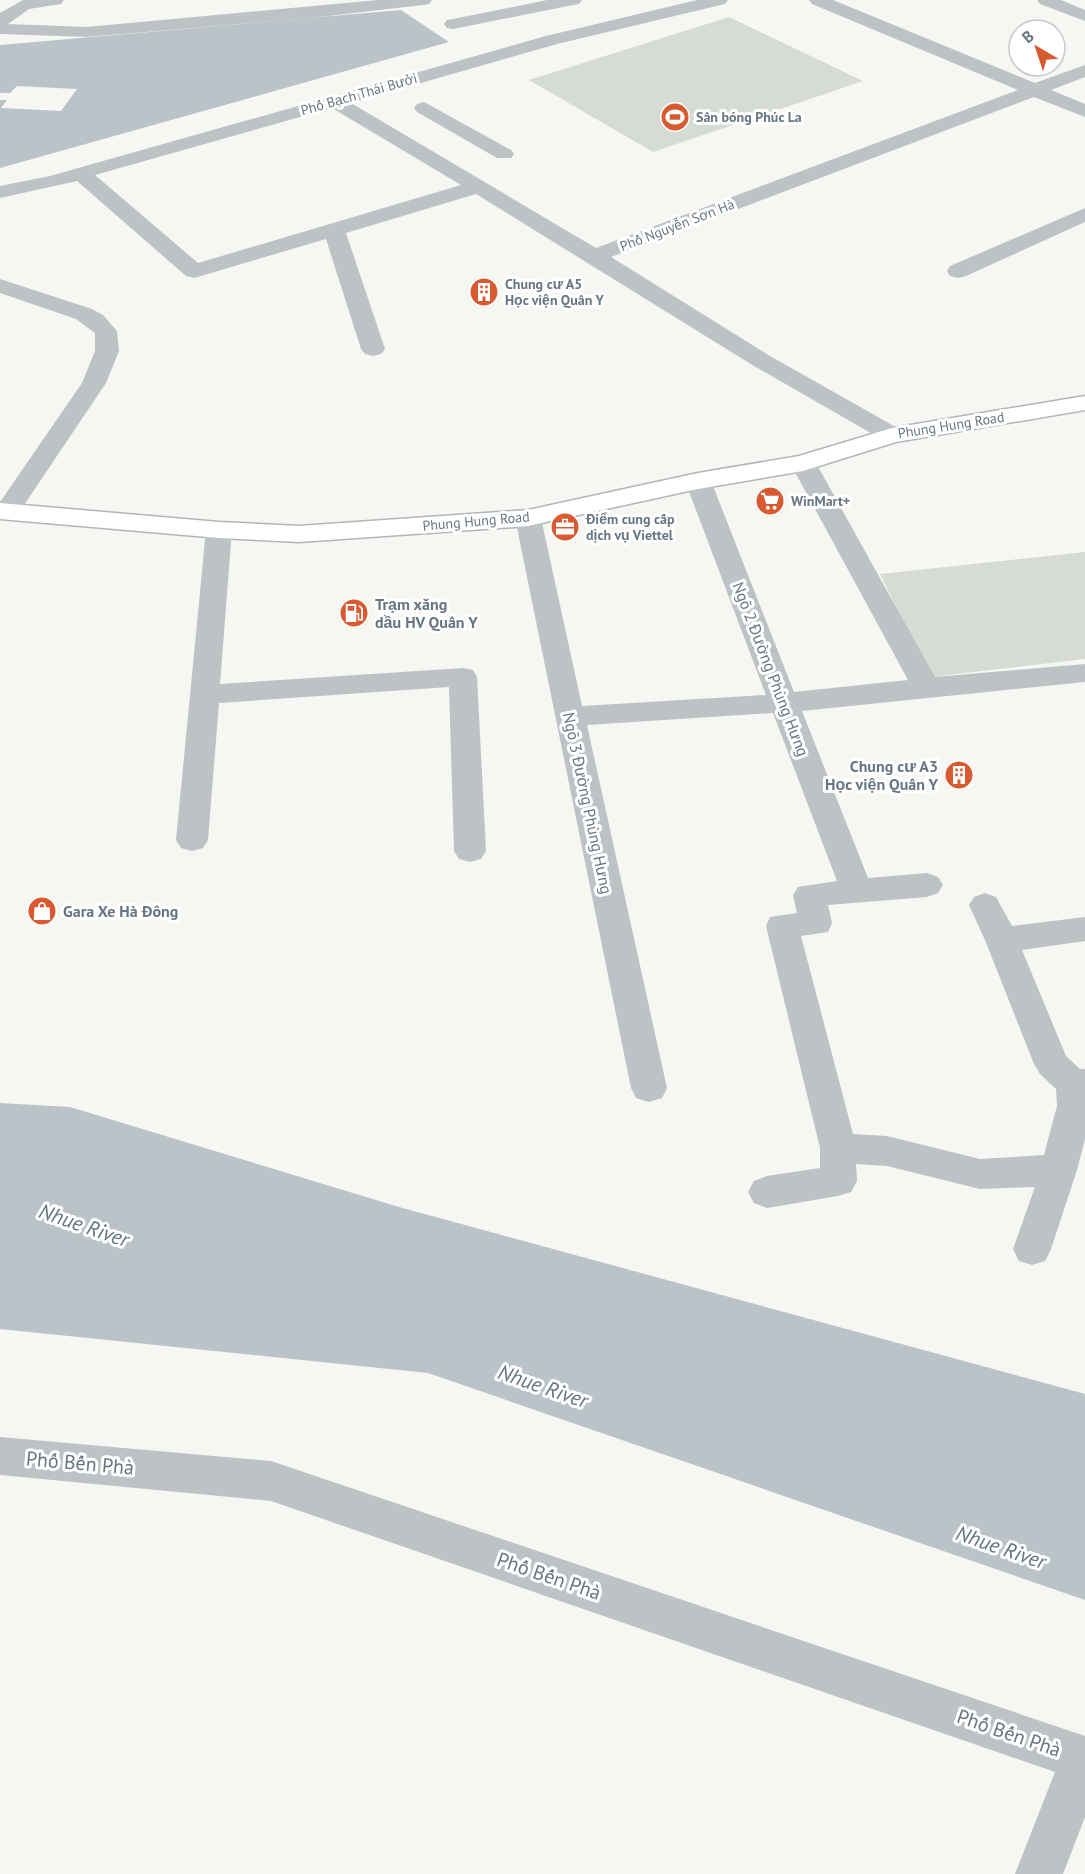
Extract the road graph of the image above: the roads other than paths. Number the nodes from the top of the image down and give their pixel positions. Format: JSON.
{"nodes":[{"id":1,"x":55,"y":0,"type":"edge"},
{"id":2,"x":423,"y":0,"type":"edge"},
{"id":3,"x":500,"y":0,"type":"edge"},
{"id":4,"x":573,"y":0,"type":"edge"},
{"id":5,"x":719,"y":0,"type":"edge"},
{"id":6,"x":818,"y":0,"type":"edge"},
{"id":7,"x":1046,"y":0,"type":"edge"},
{"id":8,"x":605,"y":11,"type":"dead end"},
{"id":9,"x":515,"y":12,"type":"junction"},
{"id":10,"x":1085,"y":16,"type":"edge"},
{"id":11,"x":0,"y":21,"type":"edge"},
{"id":12,"x":623,"y":22,"type":"junction"},
{"id":13,"x":453,"y":24,"type":"junction"},
{"id":14,"x":0,"y":29,"type":"edge"},
{"id":15,"x":552,"y":40,"type":"junction"},
{"id":16,"x":476,"y":61,"type":"junction"},
{"id":17,"x":1085,"y":71,"type":"edge"},
{"id":18,"x":1034,"y":90,"type":"junction"},
{"id":19,"x":334,"y":101,"type":"junction"},
{"id":20,"x":424,"y":108,"type":"dead end"},
{"id":21,"x":1085,"y":111,"type":"edge"},
{"id":22,"x":470,"y":134,"type":"junction"},
{"id":23,"x":421,"y":153,"type":"junction"},
{"id":24,"x":504,"y":154,"type":"dead end"},
{"id":25,"x":80,"y":173,"type":"junction"},
{"id":26,"x":478,"y":187,"type":"junction"},
{"id":27,"x":0,"y":192,"type":"edge"},
{"id":28,"x":1085,"y":214,"type":"edge"},
{"id":29,"x":334,"y":230,"type":"junction"},
{"id":30,"x":594,"y":256,"type":"junction"},
{"id":31,"x":958,"y":271,"type":"dead end"},
{"id":32,"x":0,"y":286,"type":"edge"},
{"id":33,"x":373,"y":349,"type":"dead end"},
{"id":34,"x":1085,"y":404,"type":"edge"},
{"id":35,"x":891,"y":435,"type":"junction"},
{"id":36,"x":803,"y":463,"type":"junction"},
{"id":37,"x":698,"y":481,"type":"junction"},
{"id":38,"x":4,"y":511,"type":"edge"},
{"id":39,"x":528,"y":518,"type":"junction"},
{"id":40,"x":219,"y":530,"type":"junction"},
{"id":41,"x":1085,"y":673,"type":"edge"},
{"id":42,"x":926,"y":687,"type":"junction"},
{"id":43,"x":205,"y":694,"type":"junction"},
{"id":44,"x":783,"y":703,"type":"junction"},
{"id":45,"x":569,"y":716,"type":"junction"},
{"id":46,"x":192,"y":840,"type":"dead end"},
{"id":47,"x":470,"y":851,"type":"dead end"},
{"id":48,"x":927,"y":885,"type":"dead end"},
{"id":49,"x":857,"y":891,"type":"junction"},
{"id":50,"x":985,"y":905,"type":"dead end"},
{"id":51,"x":1085,"y":929,"type":"edge"},
{"id":52,"x":1002,"y":940,"type":"junction"},
{"id":53,"x":1079,"y":1084,"type":"edge"},
{"id":54,"x":649,"y":1088,"type":"dead end"},
{"id":55,"x":838,"y":1148,"type":"junction"},
{"id":56,"x":1059,"y":1170,"type":"junction"},
{"id":57,"x":767,"y":1192,"type":"dead end"},
{"id":58,"x":1032,"y":1249,"type":"dead end"},
{"id":59,"x":0,"y":1456,"type":"edge"},
{"id":60,"x":1085,"y":1759,"type":"edge"},
{"id":61,"x":1039,"y":1874,"type":"edge"}],
"edges":[{"from":1,"to":11,"type":"street"},
{"from":2,"to":13,"type":"street"},
{"from":2,"to":14,"type":"street"},
{"from":3,"to":9,"type":"street"},
{"from":4,"to":9,"type":"street"},
{"from":5,"to":12,"type":"street","name":"Phố Bạch Thái Bưởi"},
{"from":6,"to":18,"type":"street"},
{"from":7,"to":10,"type":"street"},
{"from":8,"to":12,"type":"street"},
{"from":9,"to":13,"type":"street"},
{"from":9,"to":15,"type":"street"},
{"from":12,"to":15,"type":"street","name":"Phố Bạch Thái Bưởi"},
{"from":13,"to":16,"type":"street"},
{"from":15,"to":16,"type":"street","name":"Phố Bạch Thái Bưởi"},
{"from":16,"to":19,"type":"street","name":"Phố Bạch Thái Bưởi"},
{"from":17,"to":18,"type":"street","name":"Phố Nguyễn Sơn Hà"},
{"from":18,"to":21,"type":"street"},
{"from":18,"to":30,"type":"street","name":"Phố Nguyễn Sơn Hà"},
{"from":19,"to":23,"type":"street"},
{"from":19,"to":25,"type":"street","name":"Phố Bạch Thái Bưởi"},
{"from":20,"to":22,"type":"street"},
{"from":22,"to":23,"type":"street"},
{"from":22,"to":24,"type":"street"},
{"from":23,"to":26,"type":"street"},
{"from":25,"to":27,"type":"street","name":"Phố Bạch Thái Bưởi"},
{"from":25,"to":29,"type":"street"},
{"from":26,"to":29,"type":"street"},
{"from":26,"to":30,"type":"street"},
{"from":28,"to":31,"type":"street"},
{"from":29,"to":33,"type":"street"},
{"from":30,"to":35,"type":"street","name":"Phố Nguyễn Sơn Hà"},
{"from":32,"to":38,"type":"street"},
{"from":34,"to":35,"type":"main road","name":"Phung Hung Road"},
{"from":35,"to":36,"type":"main road","name":"Phung Hung Road"},
{"from":36,"to":37,"type":"main road","name":"Phung Hung Road"},
{"from":36,"to":42,"type":"street"},
{"from":37,"to":39,"type":"main road","name":"Phung Hung Road"},
{"from":37,"to":44,"type":"street","name":"Ngõ 2 Đường Phùng Hưng"},
{"from":38,"to":40,"type":"main road","name":"Phung Hung Road"},
{"from":39,"to":40,"type":"main road","name":"Phung Hung Road"},
{"from":39,"to":45,"type":"street","name":"Ngõ 3 Đường Phùng Hưng"},
{"from":40,"to":43,"type":"street"},
{"from":41,"to":42,"type":"street"},
{"from":42,"to":44,"type":"street"},
{"from":43,"to":46,"type":"street"},
{"from":43,"to":47,"type":"street"},
{"from":44,"to":45,"type":"street"},
{"from":44,"to":49,"type":"street","name":"Ngõ 2 Đường Phùng Hưng"},
{"from":45,"to":54,"type":"street","name":"Ngõ 3 Đường Phùng Hưng"},
{"from":48,"to":49,"type":"street"},
{"from":49,"to":55,"type":"street"},
{"from":50,"to":52,"type":"street"},
{"from":51,"to":52,"type":"street"},
{"from":52,"to":53,"type":"street"},
{"from":53,"to":56,"type":"street"},
{"from":55,"to":56,"type":"street"},
{"from":55,"to":57,"type":"street"},
{"from":56,"to":58,"type":"street"},
{"from":59,"to":60,"type":"street","name":"Phố Bến Phà"},
{"from":60,"to":61,"type":"street"}]}
